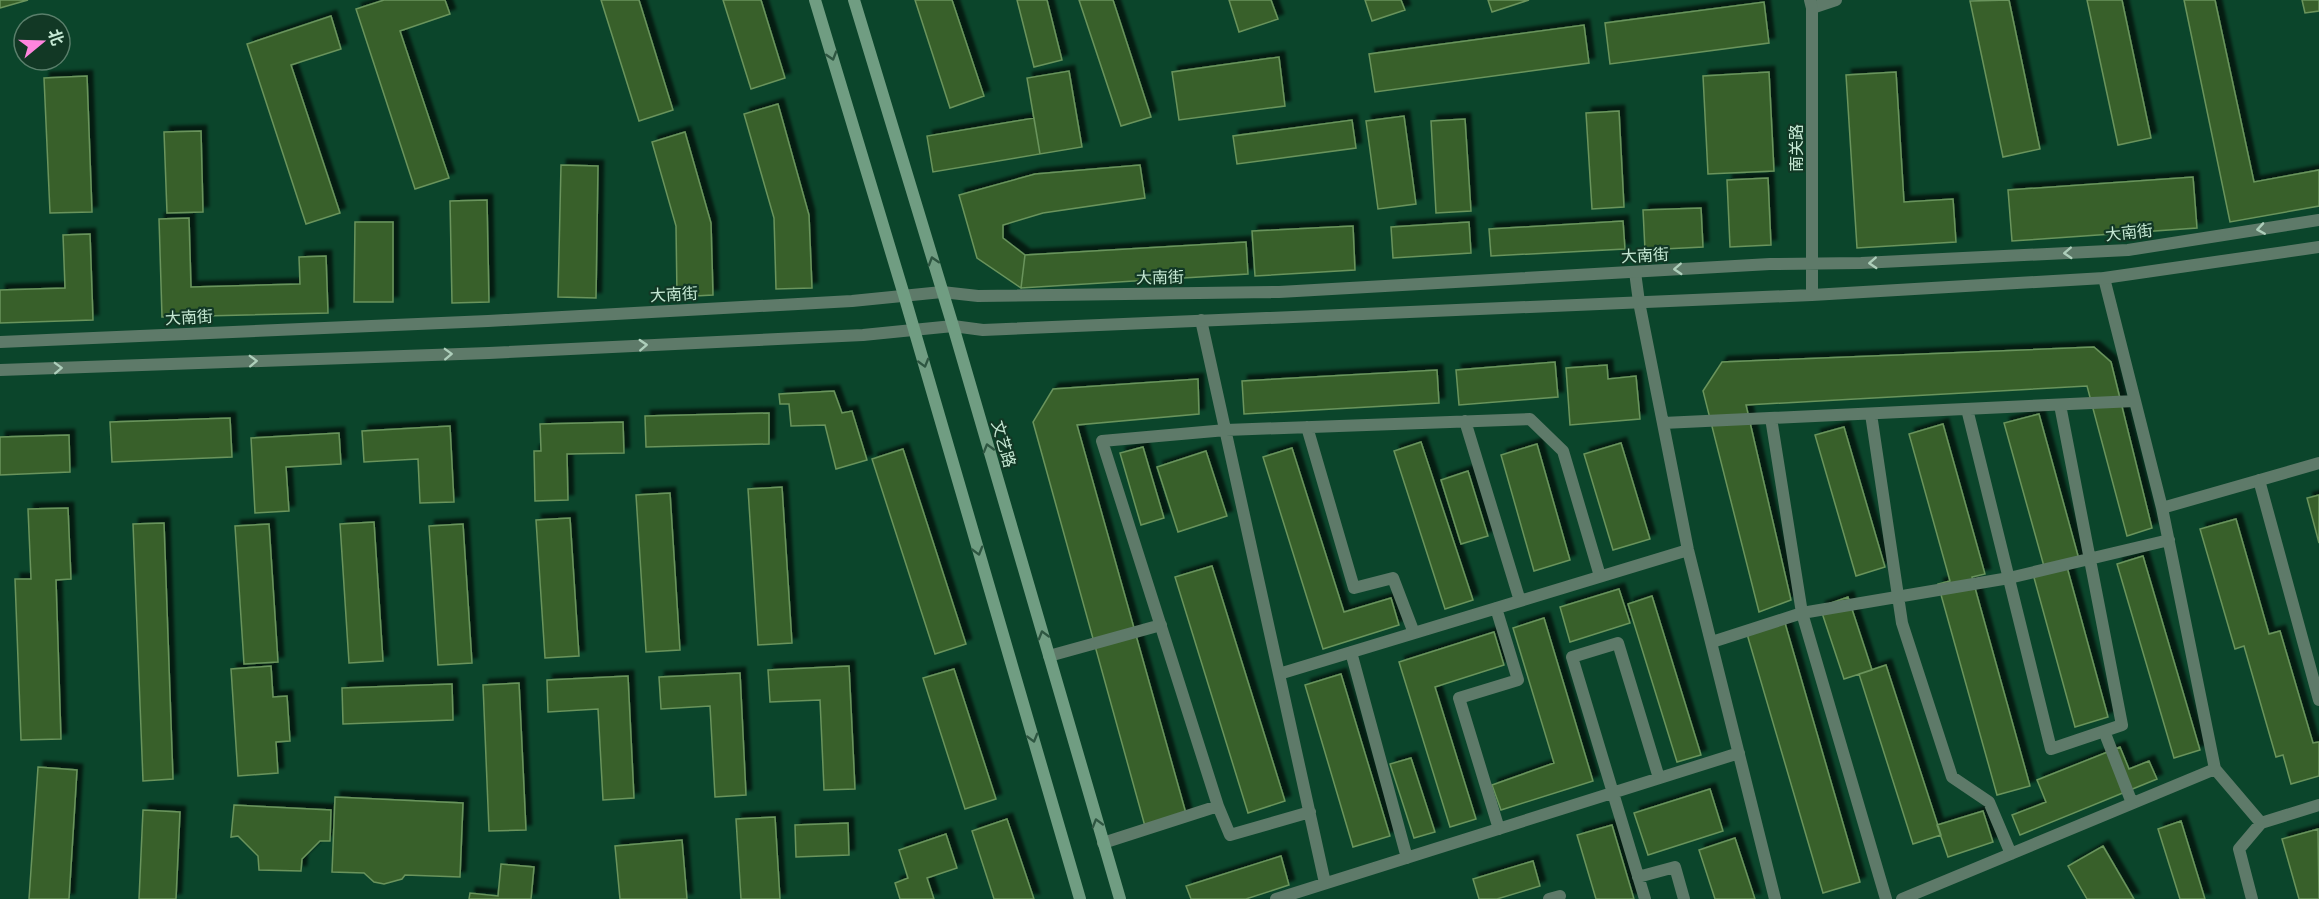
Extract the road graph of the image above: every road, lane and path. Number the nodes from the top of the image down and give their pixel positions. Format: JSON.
{"nodes":[{"id":1,"x":815,"y":0,"type":"edge"},
{"id":2,"x":854,"y":0,"type":"edge"},
{"id":3,"x":1836,"y":0,"type":"edge"},
{"id":4,"x":1811,"y":4,"type":"edge"},
{"id":5,"x":2319,"y":220,"type":"edge"},
{"id":6,"x":2319,"y":247,"type":"edge"},
{"id":7,"x":1812,"y":265,"type":"junction"},
{"id":8,"x":1635,"y":272,"type":"junction"},
{"id":9,"x":2104,"y":278,"type":"junction"},
{"id":10,"x":942,"y":292,"type":"junction"},
{"id":11,"x":904,"y":295,"type":"junction"},
{"id":12,"x":1812,"y":295,"type":"junction"},
{"id":13,"x":1639,"y":302,"type":"junction"},
{"id":14,"x":1201,"y":320,"type":"junction"},
{"id":15,"x":953,"y":326,"type":"junction"},
{"id":16,"x":914,"y":330,"type":"junction"},
{"id":17,"x":0,"y":342,"type":"edge"},
{"id":18,"x":0,"y":370,"type":"edge"},
{"id":19,"x":2135,"y":401,"type":"junction"},
{"id":20,"x":2060,"y":405,"type":"junction"},
{"id":21,"x":1967,"y":409,"type":"junction"},
{"id":22,"x":1871,"y":414,"type":"junction"},
{"id":23,"x":1771,"y":418,"type":"junction"},
{"id":24,"x":1465,"y":421,"type":"junction"},
{"id":25,"x":1663,"y":423,"type":"junction"},
{"id":26,"x":1307,"y":427,"type":"junction"},
{"id":27,"x":1226,"y":430,"type":"junction"},
{"id":28,"x":2319,"y":462,"type":"edge"},
{"id":29,"x":2259,"y":480,"type":"junction"},
{"id":30,"x":2162,"y":508,"type":"junction"},
{"id":31,"x":2169,"y":540,"type":"junction"},
{"id":32,"x":1688,"y":550,"type":"junction"},
{"id":33,"x":2090,"y":559,"type":"junction"},
{"id":34,"x":1600,"y":576,"type":"junction"},
{"id":35,"x":2009,"y":578,"type":"junction"},
{"id":36,"x":1898,"y":596,"type":"junction"},
{"id":37,"x":1520,"y":601,"type":"junction"},
{"id":38,"x":1496,"y":608,"type":"junction"},
{"id":39,"x":1802,"y":613,"type":"junction"},
{"id":40,"x":1161,"y":625,"type":"junction"},
{"id":41,"x":1414,"y":633,"type":"junction"},
{"id":42,"x":1712,"y":642,"type":"junction"},
{"id":43,"x":1351,"y":652,"type":"junction"},
{"id":44,"x":1049,"y":656,"type":"junction"},
{"id":45,"x":1279,"y":674,"type":"junction"},
{"id":46,"x":2319,"y":700,"type":"edge"},
{"id":47,"x":2104,"y":731,"type":"junction"},
{"id":48,"x":1739,"y":753,"type":"junction"},
{"id":49,"x":2215,"y":769,"type":"junction"},
{"id":50,"x":1659,"y":778,"type":"junction"},
{"id":51,"x":1612,"y":793,"type":"junction"},
{"id":52,"x":2132,"y":803,"type":"junction"},
{"id":53,"x":2319,"y":805,"type":"edge"},
{"id":54,"x":1218,"y":806,"type":"junction"},
{"id":55,"x":1310,"y":813,"type":"junction"},
{"id":56,"x":2261,"y":823,"type":"junction"},
{"id":57,"x":1499,"y":828,"type":"junction"},
{"id":58,"x":1103,"y":843,"type":"junction"},
{"id":59,"x":2011,"y":854,"type":"junction"},
{"id":60,"x":1407,"y":858,"type":"junction"},
{"id":61,"x":1638,"y":877,"type":"junction"},
{"id":62,"x":1326,"y":883,"type":"junction"},
{"id":63,"x":1080,"y":899,"type":"edge"},
{"id":64,"x":1120,"y":899,"type":"edge"},
{"id":65,"x":1276,"y":899,"type":"edge"},
{"id":66,"x":1645,"y":899,"type":"edge"},
{"id":67,"x":1684,"y":899,"type":"edge"},
{"id":68,"x":1775,"y":899,"type":"edge"},
{"id":69,"x":1886,"y":899,"type":"edge"},
{"id":70,"x":1902,"y":899,"type":"edge"},
{"id":71,"x":2252,"y":899,"type":"edge"}],
"edges":[{"from":1,"to":11,"type":"main road","one_way":true},
{"from":10,"to":2,"type":"main road","name":"文艺路","one_way":true},
{"from":3,"to":4,"type":"street"},
{"from":4,"to":7,"type":"street","name":"南关路"},
{"from":5,"to":7,"type":"street","name":"大南街","one_way":true},
{"from":6,"to":9,"type":"street"},
{"from":7,"to":8,"type":"street","name":"大南街","one_way":true},
{"from":7,"to":12,"type":"street","name":"南关路"},
{"from":8,"to":10,"type":"street","name":"大南街"},
{"from":8,"to":13,"type":"street"},
{"from":9,"to":12,"type":"street"},
{"from":9,"to":19,"type":"street"},
{"from":10,"to":11,"type":"street","name":"大南街"},
{"from":10,"to":15,"type":"main road","name":"文艺路"},
{"from":11,"to":16,"type":"main road"},
{"from":11,"to":17,"type":"street","name":"大南街"},
{"from":12,"to":13,"type":"street"},
{"from":13,"to":14,"type":"street"},
{"from":13,"to":25,"type":"street"},
{"from":14,"to":15,"type":"street"},
{"from":14,"to":27,"type":"street"},
{"from":15,"to":16,"type":"street"},
{"from":44,"to":15,"type":"main road","name":"文艺路","one_way":true},
{"from":18,"to":16,"type":"street","one_way":true},
{"from":16,"to":63,"type":"main road","one_way":true},
{"from":19,"to":20,"type":"street"},
{"from":19,"to":30,"type":"street"},
{"from":20,"to":21,"type":"street"},
{"from":20,"to":33,"type":"street"},
{"from":21,"to":22,"type":"street"},
{"from":21,"to":35,"type":"street"},
{"from":22,"to":23,"type":"street"},
{"from":22,"to":36,"type":"street"},
{"from":23,"to":25,"type":"street"},
{"from":23,"to":39,"type":"street"},
{"from":24,"to":26,"type":"street"},
{"from":24,"to":34,"type":"street"},
{"from":24,"to":37,"type":"street"},
{"from":25,"to":32,"type":"street"},
{"from":26,"to":27,"type":"street"},
{"from":26,"to":41,"type":"street"},
{"from":27,"to":40,"type":"street"},
{"from":27,"to":45,"type":"street"},
{"from":28,"to":29,"type":"street"},
{"from":29,"to":30,"type":"street"},
{"from":29,"to":46,"type":"street"},
{"from":30,"to":31,"type":"street"},
{"from":31,"to":33,"type":"street"},
{"from":31,"to":49,"type":"street"},
{"from":32,"to":34,"type":"street"},
{"from":32,"to":42,"type":"street"},
{"from":33,"to":35,"type":"street"},
{"from":33,"to":47,"type":"street"},
{"from":34,"to":37,"type":"street"},
{"from":35,"to":36,"type":"street"},
{"from":35,"to":47,"type":"street"},
{"from":36,"to":39,"type":"street"},
{"from":36,"to":59,"type":"street"},
{"from":37,"to":38,"type":"street"},
{"from":38,"to":41,"type":"street"},
{"from":38,"to":57,"type":"street"},
{"from":39,"to":42,"type":"street"},
{"from":39,"to":69,"type":"street"},
{"from":40,"to":44,"type":"street"},
{"from":40,"to":54,"type":"street"},
{"from":41,"to":43,"type":"street"},
{"from":42,"to":48,"type":"street"},
{"from":43,"to":45,"type":"street"},
{"from":43,"to":60,"type":"street"},
{"from":58,"to":44,"type":"main road","name":"文艺路","one_way":true},
{"from":45,"to":55,"type":"street"},
{"from":47,"to":52,"type":"street"},
{"from":48,"to":50,"type":"street"},
{"from":48,"to":68,"type":"street"},
{"from":49,"to":52,"type":"street"},
{"from":49,"to":56,"type":"street"},
{"from":50,"to":51,"type":"street"},
{"from":50,"to":51,"type":"street"},
{"from":51,"to":57,"type":"street"},
{"from":51,"to":61,"type":"street"},
{"from":52,"to":59,"type":"street"},
{"from":53,"to":56,"type":"street"},
{"from":54,"to":55,"type":"street"},
{"from":54,"to":58,"type":"street"},
{"from":55,"to":62,"type":"street"},
{"from":56,"to":71,"type":"street"},
{"from":57,"to":60,"type":"street"},
{"from":58,"to":64,"type":"main road","name":"文艺路"},
{"from":59,"to":70,"type":"street"},
{"from":60,"to":62,"type":"street"},
{"from":61,"to":66,"type":"street"},
{"from":61,"to":67,"type":"street"},
{"from":62,"to":65,"type":"street"}]}
